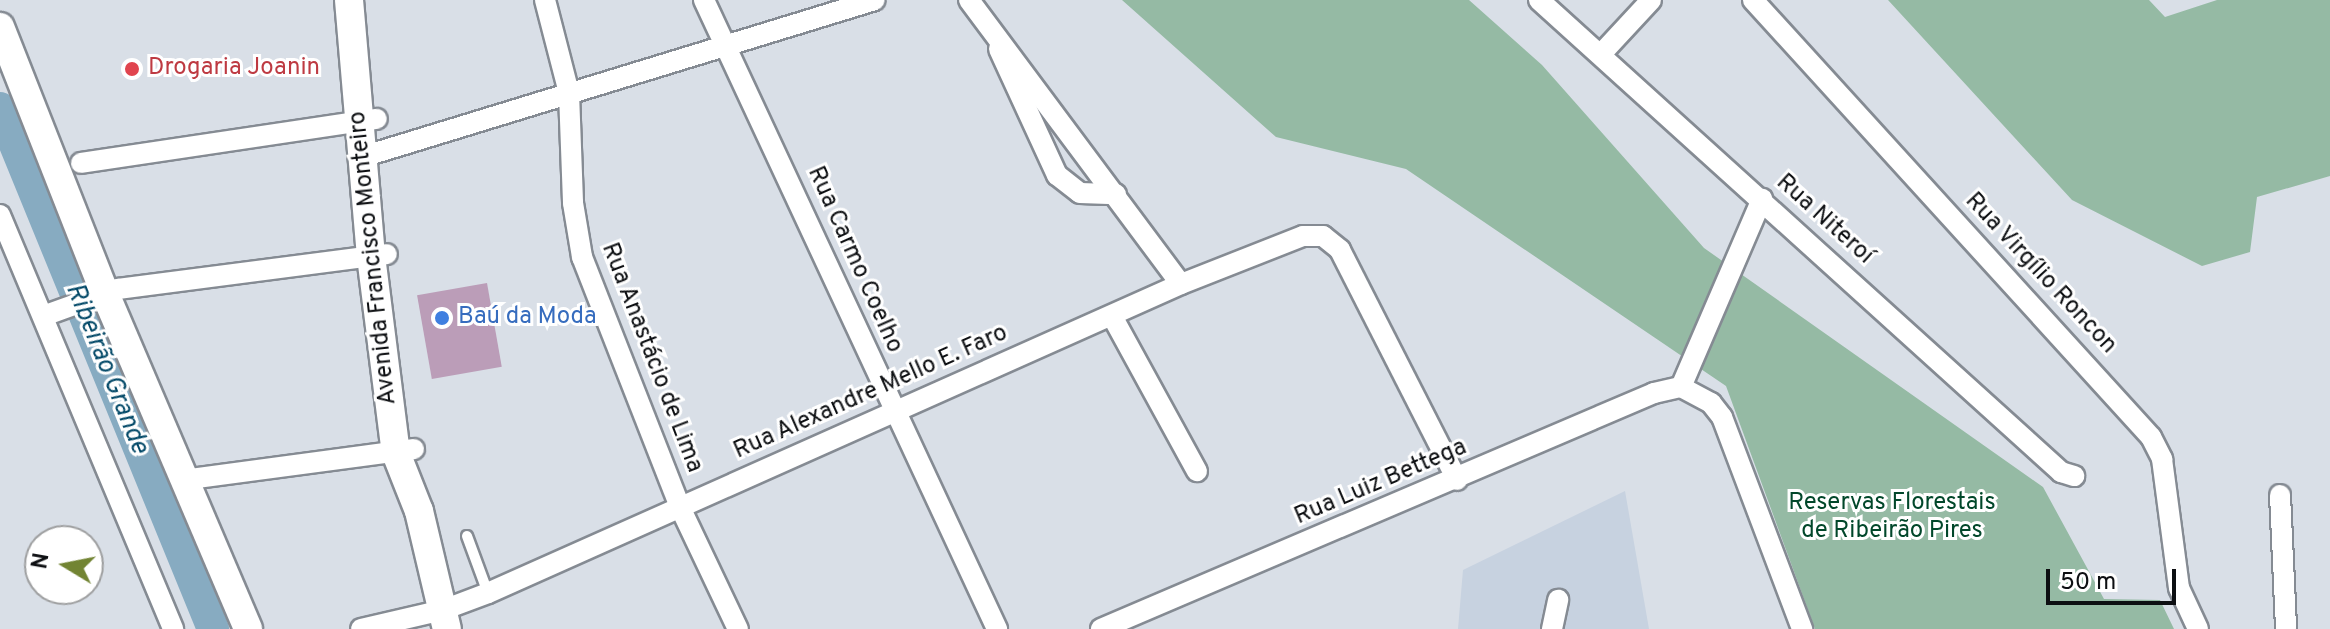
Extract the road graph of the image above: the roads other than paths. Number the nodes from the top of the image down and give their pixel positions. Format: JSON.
{"nodes":[{"id":1,"x":349,"y":0,"type":"edge"},
{"id":2,"x":367,"y":0,"type":"edge"},
{"id":3,"x":545,"y":0,"type":"edge"},
{"id":4,"x":704,"y":0,"type":"edge"},
{"id":5,"x":875,"y":0,"type":"edge"},
{"id":6,"x":969,"y":0,"type":"edge"},
{"id":7,"x":1539,"y":0,"type":"edge"},
{"id":8,"x":1651,"y":0,"type":"edge"},
{"id":9,"x":1753,"y":0,"type":"edge"},
{"id":10,"x":0,"y":27,"type":"edge"},
{"id":11,"x":992,"y":30,"type":"junction"},
{"id":12,"x":728,"y":44,"type":"junction"},
{"id":13,"x":1602,"y":53,"type":"junction"},
{"id":14,"x":569,"y":93,"type":"junction"},
{"id":15,"x":368,"y":120,"type":"junction"},
{"id":16,"x":371,"y":155,"type":"junction"},
{"id":17,"x":81,"y":163,"type":"dead end"},
{"id":18,"x":1116,"y":194,"type":"junction"},
{"id":19,"x":1762,"y":199,"type":"junction"},
{"id":20,"x":0,"y":215,"type":"edge"},
{"id":21,"x":379,"y":255,"type":"junction"},
{"id":22,"x":1181,"y":284,"type":"junction"},
{"id":23,"x":97,"y":294,"type":"junction"},
{"id":24,"x":52,"y":312,"type":"junction"},
{"id":25,"x":1112,"y":316,"type":"junction"},
{"id":26,"x":1681,"y":387,"type":"junction"},
{"id":27,"x":894,"y":412,"type":"junction"},
{"id":28,"x":405,"y":451,"type":"junction"},
{"id":29,"x":1197,"y":471,"type":"dead end"},
{"id":30,"x":2074,"y":476,"type":"dead end"},
{"id":31,"x":182,"y":480,"type":"junction"},
{"id":32,"x":1457,"y":480,"type":"junction"},
{"id":33,"x":2280,"y":495,"type":"dead end"},
{"id":34,"x":679,"y":505,"type":"junction"},
{"id":35,"x":467,"y":536,"type":"dead end"},
{"id":36,"x":488,"y":593,"type":"junction"},
{"id":37,"x":1558,"y":600,"type":"dead end"},
{"id":38,"x":445,"y":620,"type":"edge"},
{"id":39,"x":173,"y":629,"type":"edge"},
{"id":40,"x":248,"y":629,"type":"edge"},
{"id":41,"x":361,"y":629,"type":"edge"},
{"id":42,"x":738,"y":629,"type":"edge"},
{"id":43,"x":997,"y":629,"type":"edge"},
{"id":44,"x":1101,"y":629,"type":"edge"},
{"id":45,"x":1552,"y":629,"type":"edge"},
{"id":46,"x":1802,"y":629,"type":"edge"},
{"id":47,"x":2198,"y":629,"type":"edge"},
{"id":48,"x":2286,"y":629,"type":"edge"}],
"edges":[{"from":1,"to":15,"type":"main road","name":"Avenida Francisco Monteiro"},
{"from":2,"to":15,"type":"main road","name":"Avenida Francisco Monteiro"},
{"from":3,"to":14,"type":"street","name":"Rua Anastácio de Lima"},
{"from":4,"to":12,"type":"street","name":"Rua Carmo Coelho"},
{"from":5,"to":12,"type":"street"},
{"from":6,"to":11,"type":"street"},
{"from":7,"to":13,"type":"street","name":"Rua Niteroí"},
{"from":8,"to":13,"type":"street"},
{"from":9,"to":47,"type":"street","name":"Rua Virgílio Roncon"},
{"from":10,"to":23,"type":"main road"},
{"from":11,"to":18,"type":"street"},
{"from":11,"to":18,"type":"street"},
{"from":12,"to":14,"type":"street"},
{"from":12,"to":27,"type":"street","name":"Rua Carmo Coelho"},
{"from":13,"to":19,"type":"street","name":"Rua Niteroí"},
{"from":14,"to":16,"type":"street"},
{"from":14,"to":34,"type":"street","name":"Rua Anastácio de Lima"},
{"from":15,"to":16,"type":"main road","name":"Avenida Francisco Monteiro"},
{"from":15,"to":17,"type":"street"},
{"from":16,"to":21,"type":"main road","name":"Avenida Francisco Monteiro"},
{"from":18,"to":22,"type":"street"},
{"from":19,"to":26,"type":"street"},
{"from":19,"to":30,"type":"street","name":"Rua Niteroí"},
{"from":20,"to":24,"type":"street"},
{"from":21,"to":23,"type":"street"},
{"from":21,"to":28,"type":"main road","name":"Avenida Francisco Monteiro"},
{"from":22,"to":25,"type":"street","name":"Rua Alexandre Mello E. Faro"},
{"from":22,"to":32,"type":"street","name":"Rua Alexandre Mello E. Faro"},
{"from":23,"to":24,"type":"street"},
{"from":23,"to":31,"type":"main road"},
{"from":24,"to":39,"type":"street"},
{"from":25,"to":27,"type":"street","name":"Rua Alexandre Mello E. Faro"},
{"from":25,"to":29,"type":"street"},
{"from":26,"to":32,"type":"street","name":"Rua Luiz Bettega"},
{"from":26,"to":46,"type":"street"},
{"from":27,"to":34,"type":"street","name":"Rua Alexandre Mello E. Faro"},
{"from":27,"to":43,"type":"street","name":"Rua Carmo Coelho"},
{"from":28,"to":31,"type":"street"},
{"from":28,"to":38,"type":"main road","name":"Avenida Francisco Monteiro"},
{"from":31,"to":40,"type":"main road"},
{"from":32,"to":44,"type":"street","name":"Rua Luiz Bettega"},
{"from":33,"to":48,"type":"street"},
{"from":34,"to":36,"type":"street","name":"Rua Alexandre Mello E. Faro"},
{"from":34,"to":42,"type":"street","name":"Rua Anastácio de Lima"},
{"from":35,"to":36,"type":"lane"},
{"from":36,"to":38,"type":"street","name":"Rua Alexandre Mello E. Faro"},
{"from":37,"to":45,"type":"street"},
{"from":38,"to":41,"type":"street","name":"Rua Alexandre Mello E. Faro"}]}
